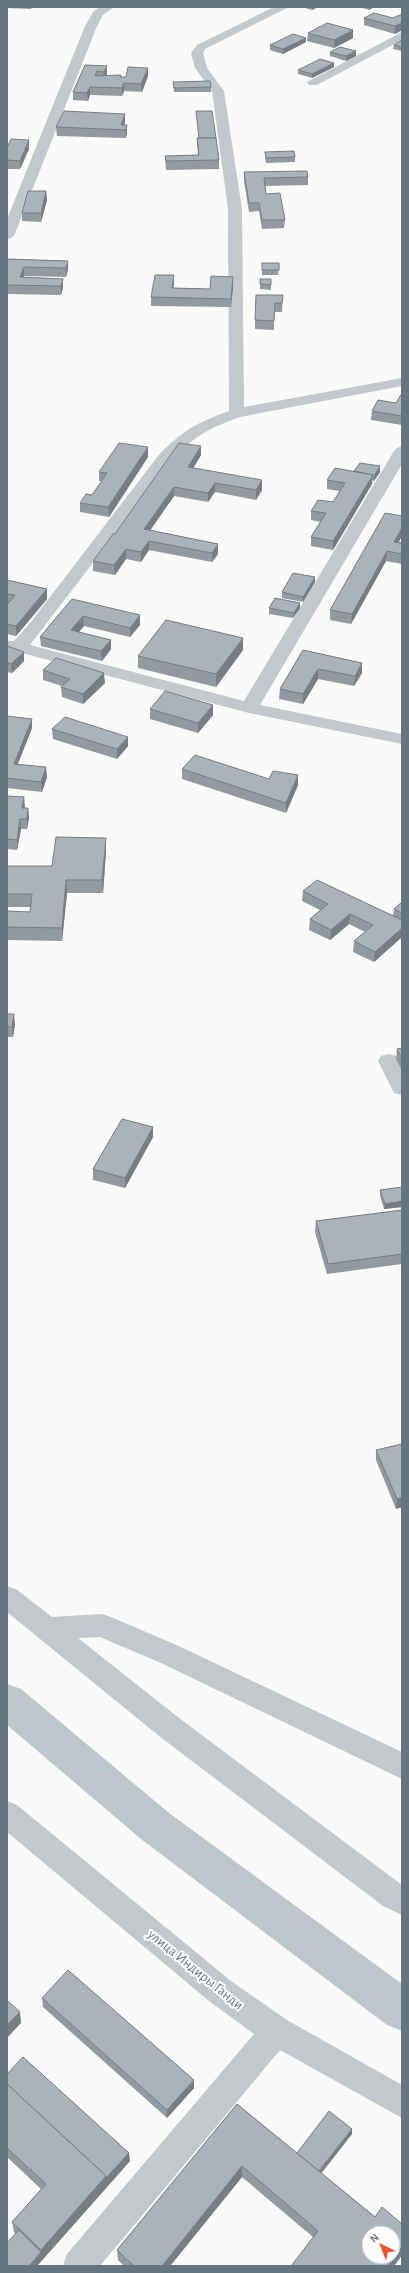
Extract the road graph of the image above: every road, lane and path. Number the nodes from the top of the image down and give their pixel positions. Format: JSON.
{"nodes":[{"id":1,"x":108,"y":7,"type":"edge"},
{"id":2,"x":283,"y":7,"type":"edge"},
{"id":3,"x":402,"y":35,"type":"edge"},
{"id":4,"x":313,"y":82,"type":"edge"},
{"id":5,"x":7,"y":236,"type":"edge"},
{"id":6,"x":402,"y":382,"type":"edge"},
{"id":7,"x":237,"y":413,"type":"junction"},
{"id":8,"x":402,"y":451,"type":"edge"},
{"id":9,"x":13,"y":647,"type":"edge"},
{"id":10,"x":249,"y":708,"type":"junction"},
{"id":11,"x":402,"y":739,"type":"edge"},
{"id":12,"x":389,"y":1061,"type":"dead end"},
{"id":13,"x":402,"y":1088,"type":"edge"},
{"id":14,"x":7,"y":1597,"type":"edge"},
{"id":15,"x":49,"y":1629,"type":"junction"},
{"id":16,"x":402,"y":1766,"type":"edge"},
{"id":17,"x":7,"y":1814,"type":"edge"},
{"id":18,"x":402,"y":1901,"type":"edge"},
{"id":19,"x":276,"y":2031,"type":"junction"},
{"id":20,"x":402,"y":2102,"type":"edge"},
{"id":21,"x":79,"y":2266,"type":"edge"}],
"edges":[{"from":1,"to":5,"type":"street"},
{"from":2,"to":7,"type":"street"},
{"from":3,"to":4,"type":"street"},
{"from":6,"to":7,"type":"street"},
{"from":7,"to":9,"type":"street"},
{"from":8,"to":10,"type":"street"},
{"from":9,"to":10,"type":"street"},
{"from":10,"to":11,"type":"street"},
{"from":12,"to":13,"type":"street"},
{"from":14,"to":15,"type":"street"},
{"from":15,"to":16,"type":"street"},
{"from":15,"to":18,"type":"street"},
{"from":17,"to":19,"type":"street","name":"улица Индиры Ганди"},
{"from":19,"to":20,"type":"street","name":"улица Индиры Ганди"},
{"from":19,"to":21,"type":"street"}]}
